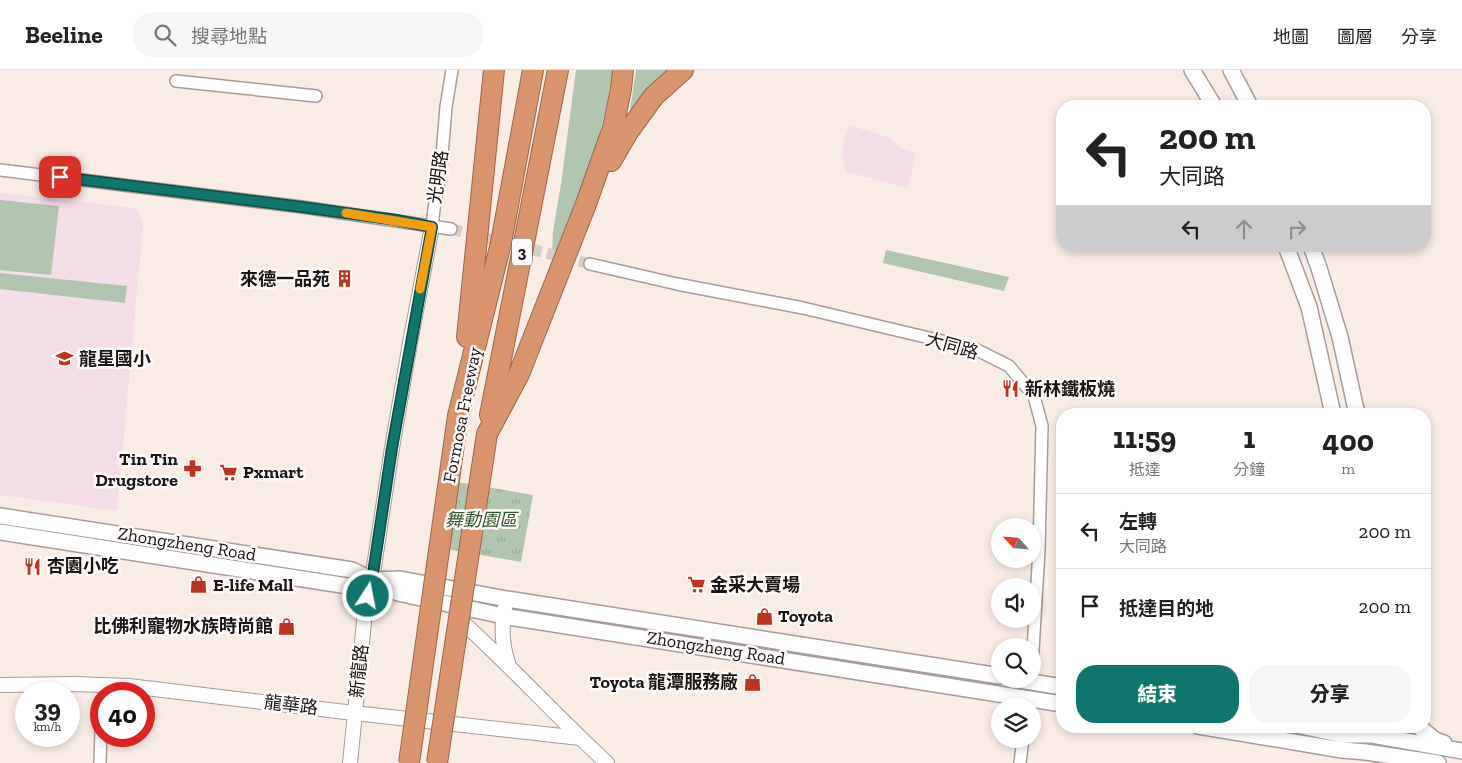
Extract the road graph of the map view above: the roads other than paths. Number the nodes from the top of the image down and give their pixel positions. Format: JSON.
{"nodes":[{"id":1,"x":452,"y":70,"type":"edge"},
{"id":2,"x":494,"y":70,"type":"edge"},
{"id":3,"x":533,"y":70,"type":"edge"},
{"id":4,"x":558,"y":70,"type":"edge"},
{"id":5,"x":623,"y":70,"type":"edge"},
{"id":6,"x":683,"y":70,"type":"edge"},
{"id":7,"x":1192,"y":70,"type":"edge"},
{"id":8,"x":1231,"y":70,"type":"edge"},
{"id":9,"x":176,"y":81,"type":"dead end"},
{"id":10,"x":316,"y":96,"type":"dead end"},
{"id":11,"x":1210,"y":100,"type":"edge"},
{"id":12,"x":1247,"y":100,"type":"edge"},
{"id":13,"x":0,"y":170,"type":"edge"},
{"id":14,"x":586,"y":204,"type":"junction"},
{"id":15,"x":432,"y":227,"type":"junction"},
{"id":16,"x":451,"y":229,"type":"tunnel mouth"},
{"id":17,"x":1288,"y":252,"type":"edge"},
{"id":18,"x":1313,"y":252,"type":"edge"},
{"id":19,"x":590,"y":264,"type":"tunnel mouth"},
{"id":20,"x":1331,"y":408,"type":"edge"},
{"id":21,"x":1356,"y":408,"type":"edge"},
{"id":22,"x":458,"y":416,"type":"junction"},
{"id":23,"x":486,"y":434,"type":"junction"},
{"id":24,"x":0,"y":516,"type":"edge"},
{"id":25,"x":0,"y":532,"type":"edge"},
{"id":26,"x":227,"y":550,"type":"junction"},
{"id":27,"x":223,"y":566,"type":"junction"},
{"id":28,"x":372,"y":580,"type":"junction"},
{"id":29,"x":457,"y":589,"type":"junction"},
{"id":30,"x":507,"y":599,"type":"junction"},
{"id":31,"x":455,"y":606,"type":"junction"},
{"id":32,"x":503,"y":616,"type":"junction"},
{"id":33,"x":1034,"y":638,"type":"edge"},
{"id":34,"x":508,"y":664,"type":"junction"},
{"id":35,"x":991,"y":675,"type":"edge"},
{"id":36,"x":1041,"y":679,"type":"edge"},
{"id":37,"x":1056,"y":684,"type":"edge"},
{"id":38,"x":0,"y":685,"type":"edge"},
{"id":39,"x":90,"y":688,"type":"edge"},
{"id":40,"x":155,"y":689,"type":"edge"},
{"id":41,"x":1004,"y":698,"type":"edge"},
{"id":42,"x":1041,"y":703,"type":"edge"},
{"id":43,"x":1056,"y":704,"type":"edge"},
{"id":44,"x":354,"y":714,"type":"junction"},
{"id":45,"x":1240,"y":733,"type":"edge"},
{"id":46,"x":1363,"y":733,"type":"edge"},
{"id":47,"x":1426,"y":733,"type":"edge"},
{"id":48,"x":580,"y":738,"type":"junction"},
{"id":49,"x":100,"y":747,"type":"edge"},
{"id":50,"x":1022,"y":748,"type":"edge"},
{"id":51,"x":1462,"y":751,"type":"edge"},
{"id":52,"x":100,"y":763,"type":"edge"},
{"id":53,"x":350,"y":763,"type":"edge"},
{"id":54,"x":409,"y":763,"type":"edge"},
{"id":55,"x":437,"y":763,"type":"edge"},
{"id":56,"x":607,"y":763,"type":"edge"},
{"id":57,"x":1020,"y":763,"type":"edge"},
{"id":58,"x":1438,"y":763,"type":"edge"}],
"edges":[{"from":1,"to":15,"type":"street","name":"光明路"},
{"from":2,"to":22,"type":"highway"},
{"from":3,"to":22,"type":"highway","name":"Formosa Freeway","number":"3"},
{"from":4,"to":23,"type":"highway","name":"Formosa Freeway","number":"3"},
{"from":5,"to":14,"type":"highway"},
{"from":6,"to":14,"type":"highway"},
{"from":7,"to":11,"type":"main road"},
{"from":8,"to":12,"type":"main road"},
{"from":9,"to":10,"type":"street"},
{"from":13,"to":15,"type":"street"},
{"from":14,"to":23,"type":"highway"},
{"from":15,"to":16,"type":"street"},
{"from":15,"to":28,"type":"street","name":"光明路"},
{"from":17,"to":20,"type":"main road"},
{"from":18,"to":21,"type":"main road"},
{"from":19,"to":33,"type":"street","name":"大同路"},
{"from":22,"to":54,"type":"highway","name":"Formosa Freeway","number":"3","bridge":true},
{"from":23,"to":55,"type":"highway","name":"Formosa Freeway","number":"3","bridge":true},
{"from":24,"to":26,"type":"main road","name":"Zhongzheng Road"},
{"from":25,"to":27,"type":"main road","name":"Zhongzheng Road"},
{"from":26,"to":27,"type":"main road"},
{"from":26,"to":28,"type":"main road","name":"Zhongzheng Road"},
{"from":27,"to":28,"type":"main road","name":"Zhongzheng Road"},
{"from":28,"to":29,"type":"main road","name":"Zhongzheng Road"},
{"from":28,"to":31,"type":"main road","name":"Zhongzheng Road"},
{"from":28,"to":44,"type":"street","name":"新龍路"},
{"from":29,"to":30,"type":"main road","name":"Zhongzheng Road"},
{"from":29,"to":31,"type":"street"},
{"from":30,"to":32,"type":"street"},
{"from":30,"to":35,"type":"main road","name":"Zhongzheng Road"},
{"from":31,"to":32,"type":"main road","name":"Zhongzheng Road"},
{"from":31,"to":34,"type":"street"},
{"from":32,"to":34,"type":"street"},
{"from":32,"to":41,"type":"main road","name":"Zhongzheng Road"},
{"from":34,"to":48,"type":"street"},
{"from":36,"to":37,"type":"main road"},
{"from":38,"to":39,"type":"street","name":"龍華路"},
{"from":40,"to":44,"type":"street","name":"龍華路"},
{"from":42,"to":43,"type":"main road","name":"Zhongzheng Road"},
{"from":44,"to":48,"type":"street","name":"龍華路"},
{"from":44,"to":53,"type":"street","name":"新龍路"},
{"from":45,"to":58,"type":"main road"},
{"from":46,"to":51,"type":"main road"},
{"from":47,"to":51,"type":"main road"},
{"from":48,"to":56,"type":"street"},
{"from":49,"to":52,"type":"street"},
{"from":50,"to":57,"type":"street"}]}
